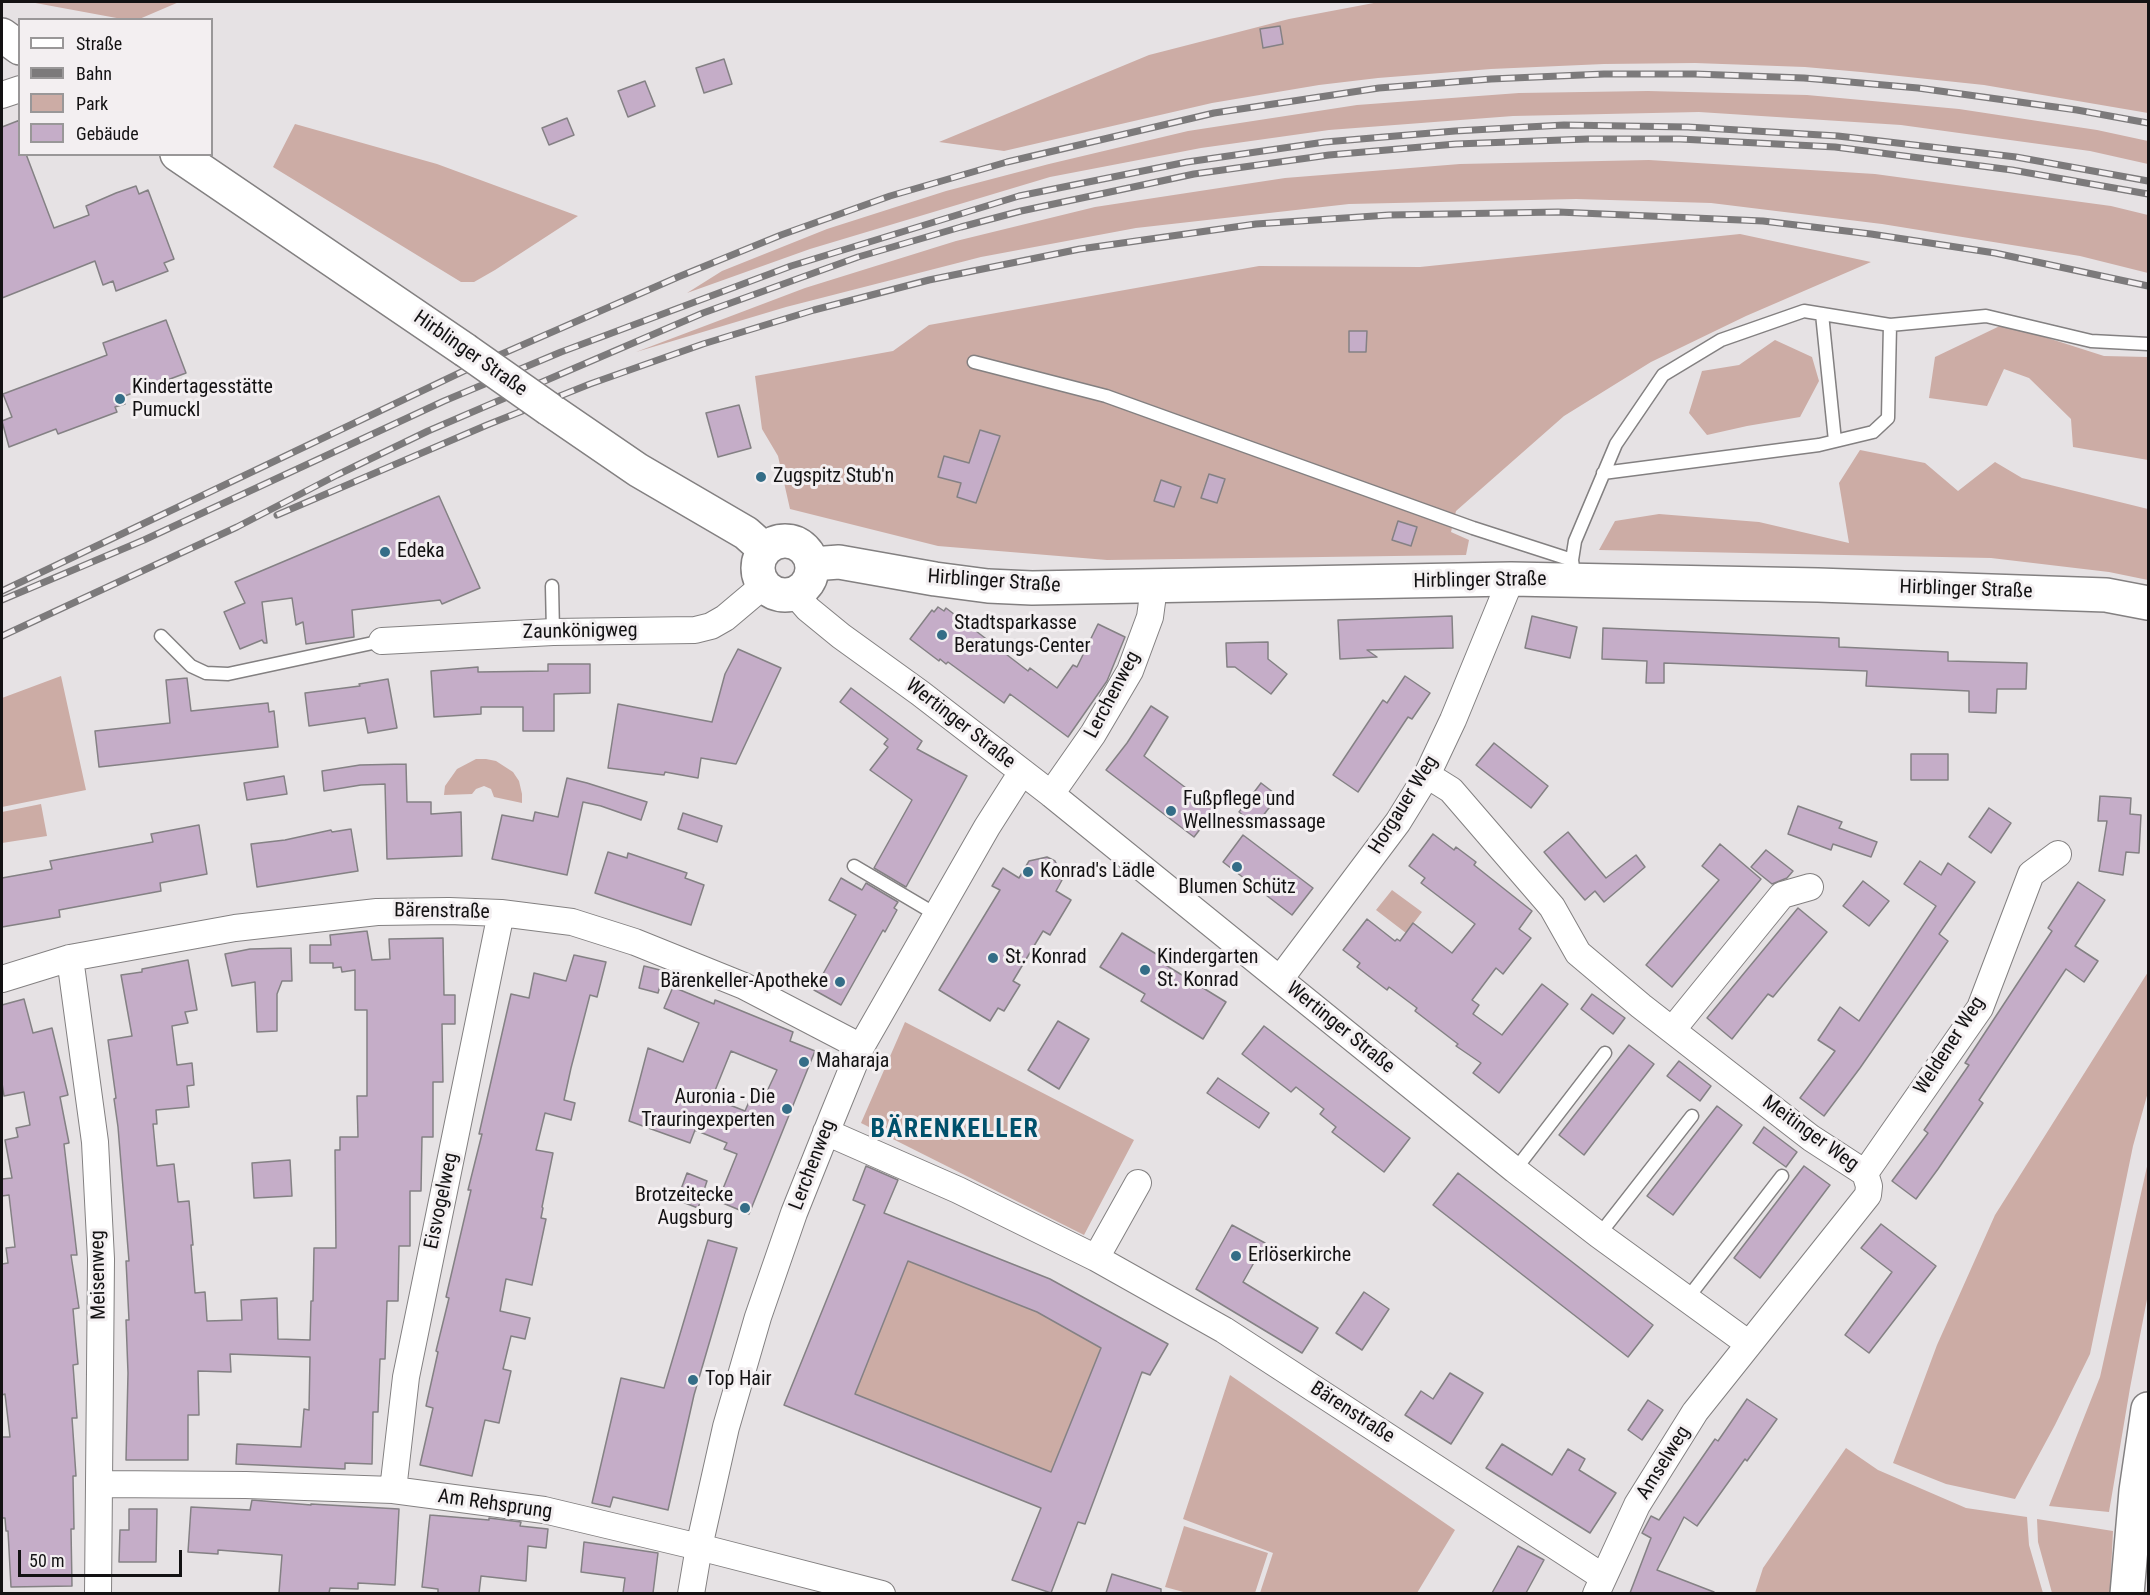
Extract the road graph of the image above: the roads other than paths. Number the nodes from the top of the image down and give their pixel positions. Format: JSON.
{"nodes":[{"id":1,"x":2,"y":35,"type":"edge"},
{"id":2,"x":18,"y":47,"type":"edge"},
{"id":3,"x":18,"y":90,"type":"edge"},
{"id":4,"x":2,"y":95,"type":"edge"},
{"id":5,"x":180,"y":156,"type":"edge"},
{"id":6,"x":1822,"y":314,"type":"junction"},
{"id":7,"x":1890,"y":326,"type":"junction"},
{"id":8,"x":2148,"y":344,"type":"edge"},
{"id":9,"x":974,"y":362,"type":"dead end"},
{"id":10,"x":1835,"y":441,"type":"junction"},
{"id":11,"x":1604,"y":473,"type":"junction"},
{"id":12,"x":764,"y":549,"type":"junction"},
{"id":13,"x":812,"y":564,"type":"junction"},
{"id":14,"x":1574,"y":570,"type":"junction"},
{"id":15,"x":1511,"y":579,"type":"junction"},
{"id":16,"x":552,"y":586,"type":"dead end"},
{"id":17,"x":763,"y":586,"type":"junction"},
{"id":18,"x":1154,"y":587,"type":"junction"},
{"id":19,"x":795,"y":594,"type":"junction"},
{"id":20,"x":2148,"y":603,"type":"edge"},
{"id":21,"x":553,"y":632,"type":"junction"},
{"id":22,"x":161,"y":636,"type":"dead end"},
{"id":23,"x":382,"y":641,"type":"joint"},
{"id":24,"x":1022,"y":772,"type":"junction"},
{"id":25,"x":1427,"y":775,"type":"junction"},
{"id":26,"x":1052,"y":794,"type":"junction"},
{"id":27,"x":2058,"y":854,"type":"dead end"},
{"id":28,"x":854,"y":866,"type":"dead end"},
{"id":29,"x":1810,"y":887,"type":"dead end"},
{"id":30,"x":501,"y":913,"type":"junction"},
{"id":31,"x":937,"y":915,"type":"junction"},
{"id":32,"x":70,"y":958,"type":"junction"},
{"id":33,"x":2,"y":979,"type":"edge"},
{"id":34,"x":1280,"y":979,"type":"junction"},
{"id":35,"x":1672,"y":1029,"type":"junction"},
{"id":36,"x":861,"y":1047,"type":"junction"},
{"id":37,"x":1605,"y":1053,"type":"dead end"},
{"id":38,"x":1692,"y":1116,"type":"dead end"},
{"id":39,"x":826,"y":1132,"type":"junction"},
{"id":40,"x":1515,"y":1170,"type":"junction"},
{"id":41,"x":1864,"y":1173,"type":"junction"},
{"id":42,"x":1782,"y":1176,"type":"dead end"},
{"id":43,"x":1138,"y":1183,"type":"dead end"},
{"id":44,"x":1599,"y":1235,"type":"junction"},
{"id":45,"x":1096,"y":1258,"type":"junction"},
{"id":46,"x":1688,"y":1299,"type":"junction"},
{"id":47,"x":1749,"y":1344,"type":"junction"},
{"id":48,"x":2148,"y":1409,"type":"edge"},
{"id":49,"x":99,"y":1484,"type":"junction"},
{"id":50,"x":393,"y":1490,"type":"junction"},
{"id":51,"x":699,"y":1546,"type":"junction"},
{"id":52,"x":1600,"y":1585,"type":"edge"},
{"id":53,"x":98,"y":1593,"type":"edge"},
{"id":54,"x":691,"y":1593,"type":"edge"},
{"id":55,"x":882,"y":1593,"type":"edge"},
{"id":56,"x":2127,"y":1593,"type":"edge"}],
"edges":[{"from":1,"to":2,"type":"main road"},
{"from":3,"to":4,"type":"street"},
{"from":5,"to":12,"type":"main road","name":"Hirblinger Straße","bridge":true},
{"from":6,"to":7,"type":"lane"},
{"from":6,"to":10,"type":"lane"},
{"from":6,"to":11,"type":"lane"},
{"from":7,"to":8,"type":"lane"},
{"from":7,"to":10,"type":"lane"},
{"from":9,"to":14,"type":"lane"},
{"from":10,"to":11,"type":"lane"},
{"from":11,"to":14,"type":"lane"},
{"from":12,"to":13,"type":"main road"},
{"from":12,"to":17,"type":"main road"},
{"from":13,"to":18,"type":"main road","name":"Hirblinger Straße"},
{"from":13,"to":19,"type":"main road"},
{"from":14,"to":15,"type":"main road","name":"Hirblinger Straße"},
{"from":14,"to":20,"type":"main road","name":"Hirblinger Straße"},
{"from":15,"to":18,"type":"main road","name":"Hirblinger Straße"},
{"from":15,"to":25,"type":"street","name":"Horgauer Weg"},
{"from":16,"to":21,"type":"lane"},
{"from":17,"to":19,"type":"main road"},
{"from":17,"to":21,"type":"street","name":"Zaunkönigweg"},
{"from":18,"to":26,"type":"street","name":"Lerchenweg"},
{"from":19,"to":24,"type":"street","name":"Wertinger Straße"},
{"from":21,"to":23,"type":"street","name":"Zaunkönigweg"},
{"from":22,"to":23,"type":"lane"},
{"from":24,"to":26,"type":"street","name":"Wertinger Straße"},
{"from":24,"to":31,"type":"street","name":"Lerchenweg"},
{"from":25,"to":34,"type":"street","name":"Horgauer Weg"},
{"from":25,"to":35,"type":"street","name":"Meitinger Weg"},
{"from":26,"to":34,"type":"street","name":"Wertinger Straße"},
{"from":27,"to":41,"type":"street","name":"Weldener Weg"},
{"from":28,"to":31,"type":"lane"},
{"from":29,"to":35,"type":"street"},
{"from":30,"to":32,"type":"street","name":"Bärenstraße"},
{"from":30,"to":36,"type":"street","name":"Bärenstraße"},
{"from":30,"to":50,"type":"street","name":"Eisvogelweg"},
{"from":31,"to":36,"type":"street","name":"Lerchenweg"},
{"from":32,"to":33,"type":"street","name":"Bärenstraße"},
{"from":32,"to":49,"type":"street","name":"Meisenweg"},
{"from":34,"to":40,"type":"street","name":"Wertinger Straße"},
{"from":35,"to":41,"type":"street","name":"Meitinger Weg"},
{"from":36,"to":39,"type":"street","name":"Lerchenweg"},
{"from":37,"to":40,"type":"lane"},
{"from":38,"to":44,"type":"lane"},
{"from":39,"to":45,"type":"street","name":"Bärenstraße"},
{"from":39,"to":51,"type":"street","name":"Lerchenweg"},
{"from":40,"to":44,"type":"street","name":"Wertinger Straße"},
{"from":41,"to":47,"type":"street","name":"Meitinger Weg"},
{"from":42,"to":46,"type":"lane"},
{"from":43,"to":45,"type":"street"},
{"from":44,"to":46,"type":"street","name":"Wertinger Straße"},
{"from":45,"to":52,"type":"street","name":"Bärenstraße"},
{"from":46,"to":47,"type":"street","name":"Wertinger Straße"},
{"from":47,"to":52,"type":"street","name":"Amselweg"},
{"from":48,"to":56,"type":"main road"},
{"from":49,"to":50,"type":"street","name":"Am Rehsprung"},
{"from":49,"to":53,"type":"street","name":"Meisenweg"},
{"from":50,"to":51,"type":"street","name":"Am Rehsprung"},
{"from":51,"to":54,"type":"street","name":"Lerchenweg"},
{"from":51,"to":55,"type":"street","name":"Am Rehsprung"}]}
